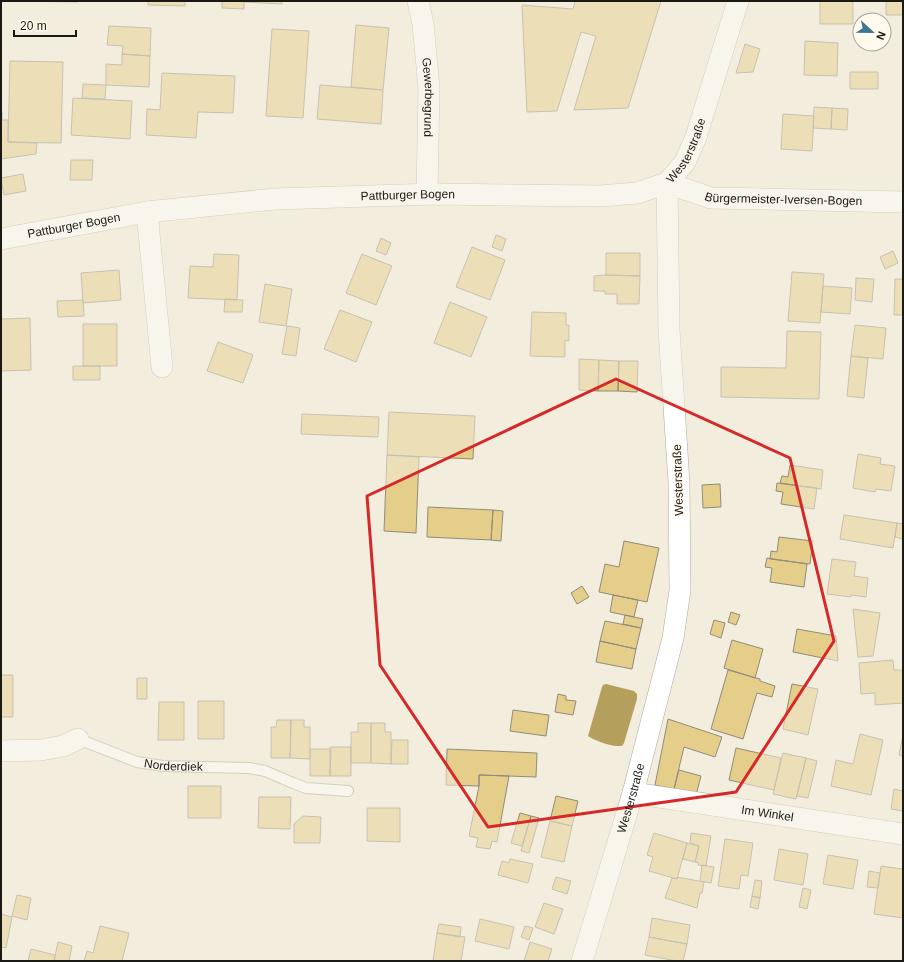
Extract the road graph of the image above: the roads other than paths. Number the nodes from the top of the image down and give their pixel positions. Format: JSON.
{"nodes":[{"id":1,"x":418,"y":1,"type":"edge"},
{"id":2,"x":738,"y":1,"type":"edge"},
{"id":3,"x":667,"y":183,"type":"junction"},
{"id":4,"x":427,"y":194,"type":"junction"},
{"id":5,"x":903,"y":202,"type":"edge"},
{"id":6,"x":147,"y":212,"type":"junction"},
{"id":7,"x":1,"y":239,"type":"edge"},
{"id":8,"x":162,"y":367,"type":"dead end"},
{"id":9,"x":78,"y":739,"type":"joint"},
{"id":10,"x":1,"y":751,"type":"edge"},
{"id":11,"x":348,"y":791,"type":"dead end"},
{"id":12,"x":633,"y":793,"type":"junction"},
{"id":13,"x":903,"y":834,"type":"edge"},
{"id":14,"x":582,"y":961,"type":"edge"}],
"edges":[{"from":1,"to":4,"type":"street","name":"Gewerbegrund"},
{"from":2,"to":3,"type":"street","name":"Westerstraße"},
{"from":3,"to":4,"type":"street","name":"Pattburger Bogen"},
{"from":3,"to":5,"type":"street","name":"Bürgermeister-Iversen-Bogen"},
{"from":3,"to":12,"type":"street","name":"Westerstraße"},
{"from":4,"to":6,"type":"street","name":"Pattburger Bogen"},
{"from":6,"to":7,"type":"street","name":"Pattburger Bogen"},
{"from":6,"to":8,"type":"street"},
{"from":9,"to":10,"type":"street","name":"Norderdiek"},
{"from":9,"to":11,"type":"lane","name":"Norderdiek"},
{"from":12,"to":13,"type":"street","name":"Im Winkel"},
{"from":12,"to":14,"type":"street","name":"Westerstraße"}]}
